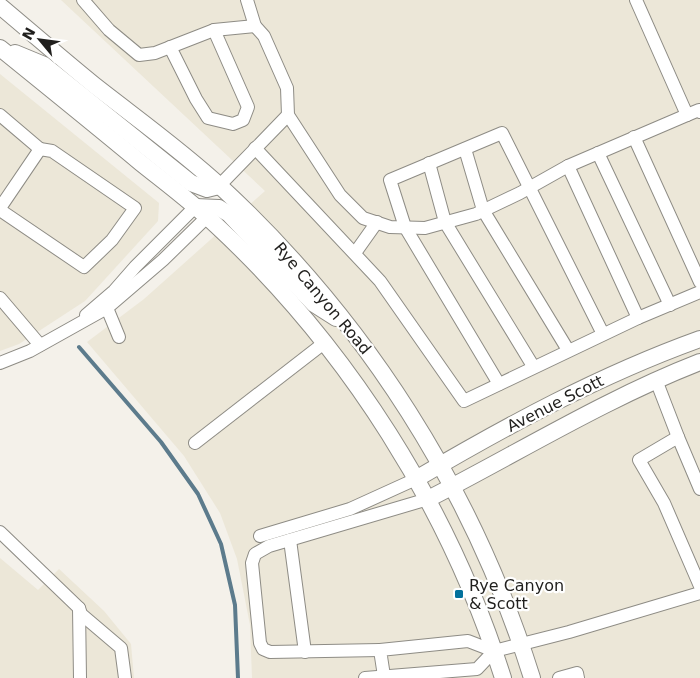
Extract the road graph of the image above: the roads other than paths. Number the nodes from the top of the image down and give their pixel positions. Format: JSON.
{"nodes":[{"id":1,"x":82,"y":0,"type":"edge"},
{"id":2,"x":248,"y":0,"type":"edge"},
{"id":3,"x":636,"y":0,"type":"edge"},
{"id":4,"x":1,"y":3,"type":"edge"},
{"id":5,"x":255,"y":26,"type":"junction"},
{"id":6,"x":214,"y":30,"type":"junction"},
{"id":7,"x":0,"y":47,"type":"edge"},
{"id":8,"x":170,"y":47,"type":"junction"},
{"id":9,"x":700,"y":112,"type":"edge"},
{"id":10,"x":0,"y":115,"type":"edge"},
{"id":11,"x":288,"y":115,"type":"junction"},
{"id":12,"x":686,"y":115,"type":"junction"},
{"id":13,"x":634,"y":137,"type":"junction"},
{"id":14,"x":255,"y":148,"type":"junction"},
{"id":15,"x":465,"y":148,"type":"junction"},
{"id":16,"x":40,"y":149,"type":"junction"},
{"id":17,"x":598,"y":153,"type":"junction"},
{"id":18,"x":430,"y":164,"type":"junction"},
{"id":19,"x":568,"y":166,"type":"junction"},
{"id":20,"x":219,"y":186,"type":"junction"},
{"id":21,"x":530,"y":187,"type":"junction"},
{"id":22,"x":0,"y":209,"type":"edge"},
{"id":23,"x":483,"y":210,"type":"junction"},
{"id":24,"x":201,"y":212,"type":"junction"},
{"id":25,"x":377,"y":222,"type":"junction"},
{"id":26,"x":445,"y":222,"type":"junction"},
{"id":27,"x":405,"y":227,"type":"junction"},
{"id":28,"x":355,"y":253,"type":"junction"},
{"id":29,"x":700,"y":282,"type":"edge"},
{"id":30,"x":700,"y":292,"type":"edge"},
{"id":31,"x":0,"y":298,"type":"edge"},
{"id":32,"x":670,"y":305,"type":"junction"},
{"id":33,"x":107,"y":308,"type":"junction"},
{"id":34,"x":638,"y":318,"type":"junction"},
{"id":35,"x":82,"y":321,"type":"junction"},
{"id":36,"x":351,"y":327,"type":"junction"},
{"id":37,"x":603,"y":334,"type":"junction"},
{"id":38,"x":119,"y":337,"type":"dead end"},
{"id":39,"x":700,"y":339,"type":"edge"},
{"id":40,"x":324,"y":343,"type":"junction"},
{"id":41,"x":40,"y":345,"type":"junction"},
{"id":42,"x":568,"y":350,"type":"junction"},
{"id":43,"x":0,"y":363,"type":"edge"},
{"id":44,"x":700,"y":363,"type":"edge"},
{"id":45,"x":533,"y":366,"type":"junction"},
{"id":46,"x":656,"y":380,"type":"junction"},
{"id":47,"x":499,"y":384,"type":"junction"},
{"id":48,"x":678,"y":438,"type":"junction"},
{"id":49,"x":195,"y":443,"type":"dead end"},
{"id":50,"x":441,"y":464,"type":"junction"},
{"id":51,"x":416,"y":479,"type":"junction"},
{"id":52,"x":453,"y":486,"type":"junction"},
{"id":53,"x":700,"y":489,"type":"edge"},
{"id":54,"x":428,"y":499,"type":"junction"},
{"id":55,"x":0,"y":532,"type":"edge"},
{"id":56,"x":260,"y":536,"type":"dead end"},
{"id":57,"x":290,"y":540,"type":"junction"},
{"id":58,"x":700,"y":586,"type":"edge"},
{"id":59,"x":700,"y":593,"type":"edge"},
{"id":60,"x":79,"y":608,"type":"junction"},
{"id":61,"x":522,"y":644,"type":"junction"},
{"id":62,"x":380,"y":650,"type":"junction"},
{"id":63,"x":494,"y":651,"type":"junction"},
{"id":64,"x":305,"y":652,"type":"junction"},
{"id":65,"x":384,"y":676,"type":"junction"},
{"id":66,"x":80,"y":678,"type":"edge"},
{"id":67,"x":124,"y":678,"type":"edge"},
{"id":68,"x":365,"y":678,"type":"edge"},
{"id":69,"x":503,"y":678,"type":"edge"},
{"id":70,"x":532,"y":678,"type":"edge"},
{"id":71,"x":559,"y":678,"type":"edge"},
{"id":72,"x":578,"y":678,"type":"edge"}],
"edges":[{"from":1,"to":8,"type":"street"},
{"from":2,"to":5,"type":"street"},
{"from":3,"to":12,"type":"street"},
{"from":4,"to":20,"type":"main road","name":"Rye Canyon Road"},
{"from":5,"to":6,"type":"street"},
{"from":5,"to":11,"type":"street"},
{"from":6,"to":8,"type":"street"},
{"from":6,"to":8,"type":"street"},
{"from":7,"to":20,"type":"main road"},
{"from":7,"to":24,"type":"main road","name":"Rye Canyon Road"},
{"from":9,"to":12,"type":"street"},
{"from":10,"to":16,"type":"street"},
{"from":11,"to":14,"type":"street"},
{"from":11,"to":25,"type":"street"},
{"from":12,"to":13,"type":"street"},
{"from":13,"to":17,"type":"street"},
{"from":13,"to":29,"type":"street"},
{"from":14,"to":20,"type":"street"},
{"from":14,"to":28,"type":"street"},
{"from":15,"to":18,"type":"street"},
{"from":15,"to":21,"type":"street"},
{"from":15,"to":23,"type":"street"},
{"from":16,"to":22,"type":"street"},
{"from":16,"to":22,"type":"street"},
{"from":17,"to":19,"type":"street"},
{"from":17,"to":32,"type":"street"},
{"from":18,"to":26,"type":"street"},
{"from":18,"to":27,"type":"street"},
{"from":19,"to":21,"type":"street"},
{"from":19,"to":34,"type":"street"},
{"from":20,"to":36,"type":"main road","name":"Rye Canyon Road"},
{"from":21,"to":23,"type":"street"},
{"from":21,"to":37,"type":"street"},
{"from":23,"to":26,"type":"street"},
{"from":23,"to":42,"type":"street"},
{"from":24,"to":33,"type":"street"},
{"from":24,"to":35,"type":"street"},
{"from":24,"to":36,"type":"main road"},
{"from":24,"to":40,"type":"main road","name":"Rye Canyon Road"},
{"from":25,"to":27,"type":"street"},
{"from":25,"to":28,"type":"street"},
{"from":26,"to":27,"type":"street"},
{"from":26,"to":45,"type":"street"},
{"from":27,"to":47,"type":"street"},
{"from":28,"to":47,"type":"street"},
{"from":30,"to":32,"type":"street"},
{"from":31,"to":41,"type":"street"},
{"from":32,"to":34,"type":"street"},
{"from":33,"to":35,"type":"street"},
{"from":33,"to":38,"type":"street"},
{"from":34,"to":37,"type":"street"},
{"from":35,"to":41,"type":"street"},
{"from":36,"to":50,"type":"main road","name":"Rye Canyon Road"},
{"from":37,"to":42,"type":"street"},
{"from":39,"to":50,"type":"main road","name":"Avenue Scott"},
{"from":40,"to":49,"type":"street"},
{"from":40,"to":51,"type":"main road","name":"Rye Canyon Road"},
{"from":41,"to":43,"type":"street"},
{"from":42,"to":45,"type":"street"},
{"from":44,"to":46,"type":"main road","name":"Avenue Scott"},
{"from":45,"to":47,"type":"street"},
{"from":46,"to":48,"type":"street"},
{"from":46,"to":52,"type":"main road","name":"Avenue Scott"},
{"from":48,"to":53,"type":"street"},
{"from":48,"to":58,"type":"street"},
{"from":50,"to":51,"type":"main road","name":"Avenue Scott"},
{"from":50,"to":52,"type":"main road","name":"Rye Canyon Road"},
{"from":51,"to":54,"type":"main road","name":"Rye Canyon Road"},
{"from":51,"to":56,"type":"street"},
{"from":52,"to":54,"type":"main road","name":"Avenue Scott"},
{"from":52,"to":61,"type":"main road","name":"Rye Canyon Road"},
{"from":54,"to":57,"type":"street"},
{"from":54,"to":63,"type":"main road","name":"Rye Canyon Road"},
{"from":55,"to":60,"type":"street"},
{"from":57,"to":64,"type":"street"},
{"from":57,"to":64,"type":"street"},
{"from":59,"to":61,"type":"street"},
{"from":60,"to":66,"type":"street"},
{"from":60,"to":67,"type":"street"},
{"from":61,"to":63,"type":"street"},
{"from":61,"to":70,"type":"main road","name":"Rye Canyon Road"},
{"from":62,"to":63,"type":"street"},
{"from":62,"to":64,"type":"street"},
{"from":62,"to":65,"type":"street"},
{"from":63,"to":65,"type":"street"},
{"from":63,"to":69,"type":"main road","name":"Rye Canyon Road"},
{"from":65,"to":68,"type":"street"},
{"from":71,"to":72,"type":"street"}]}
